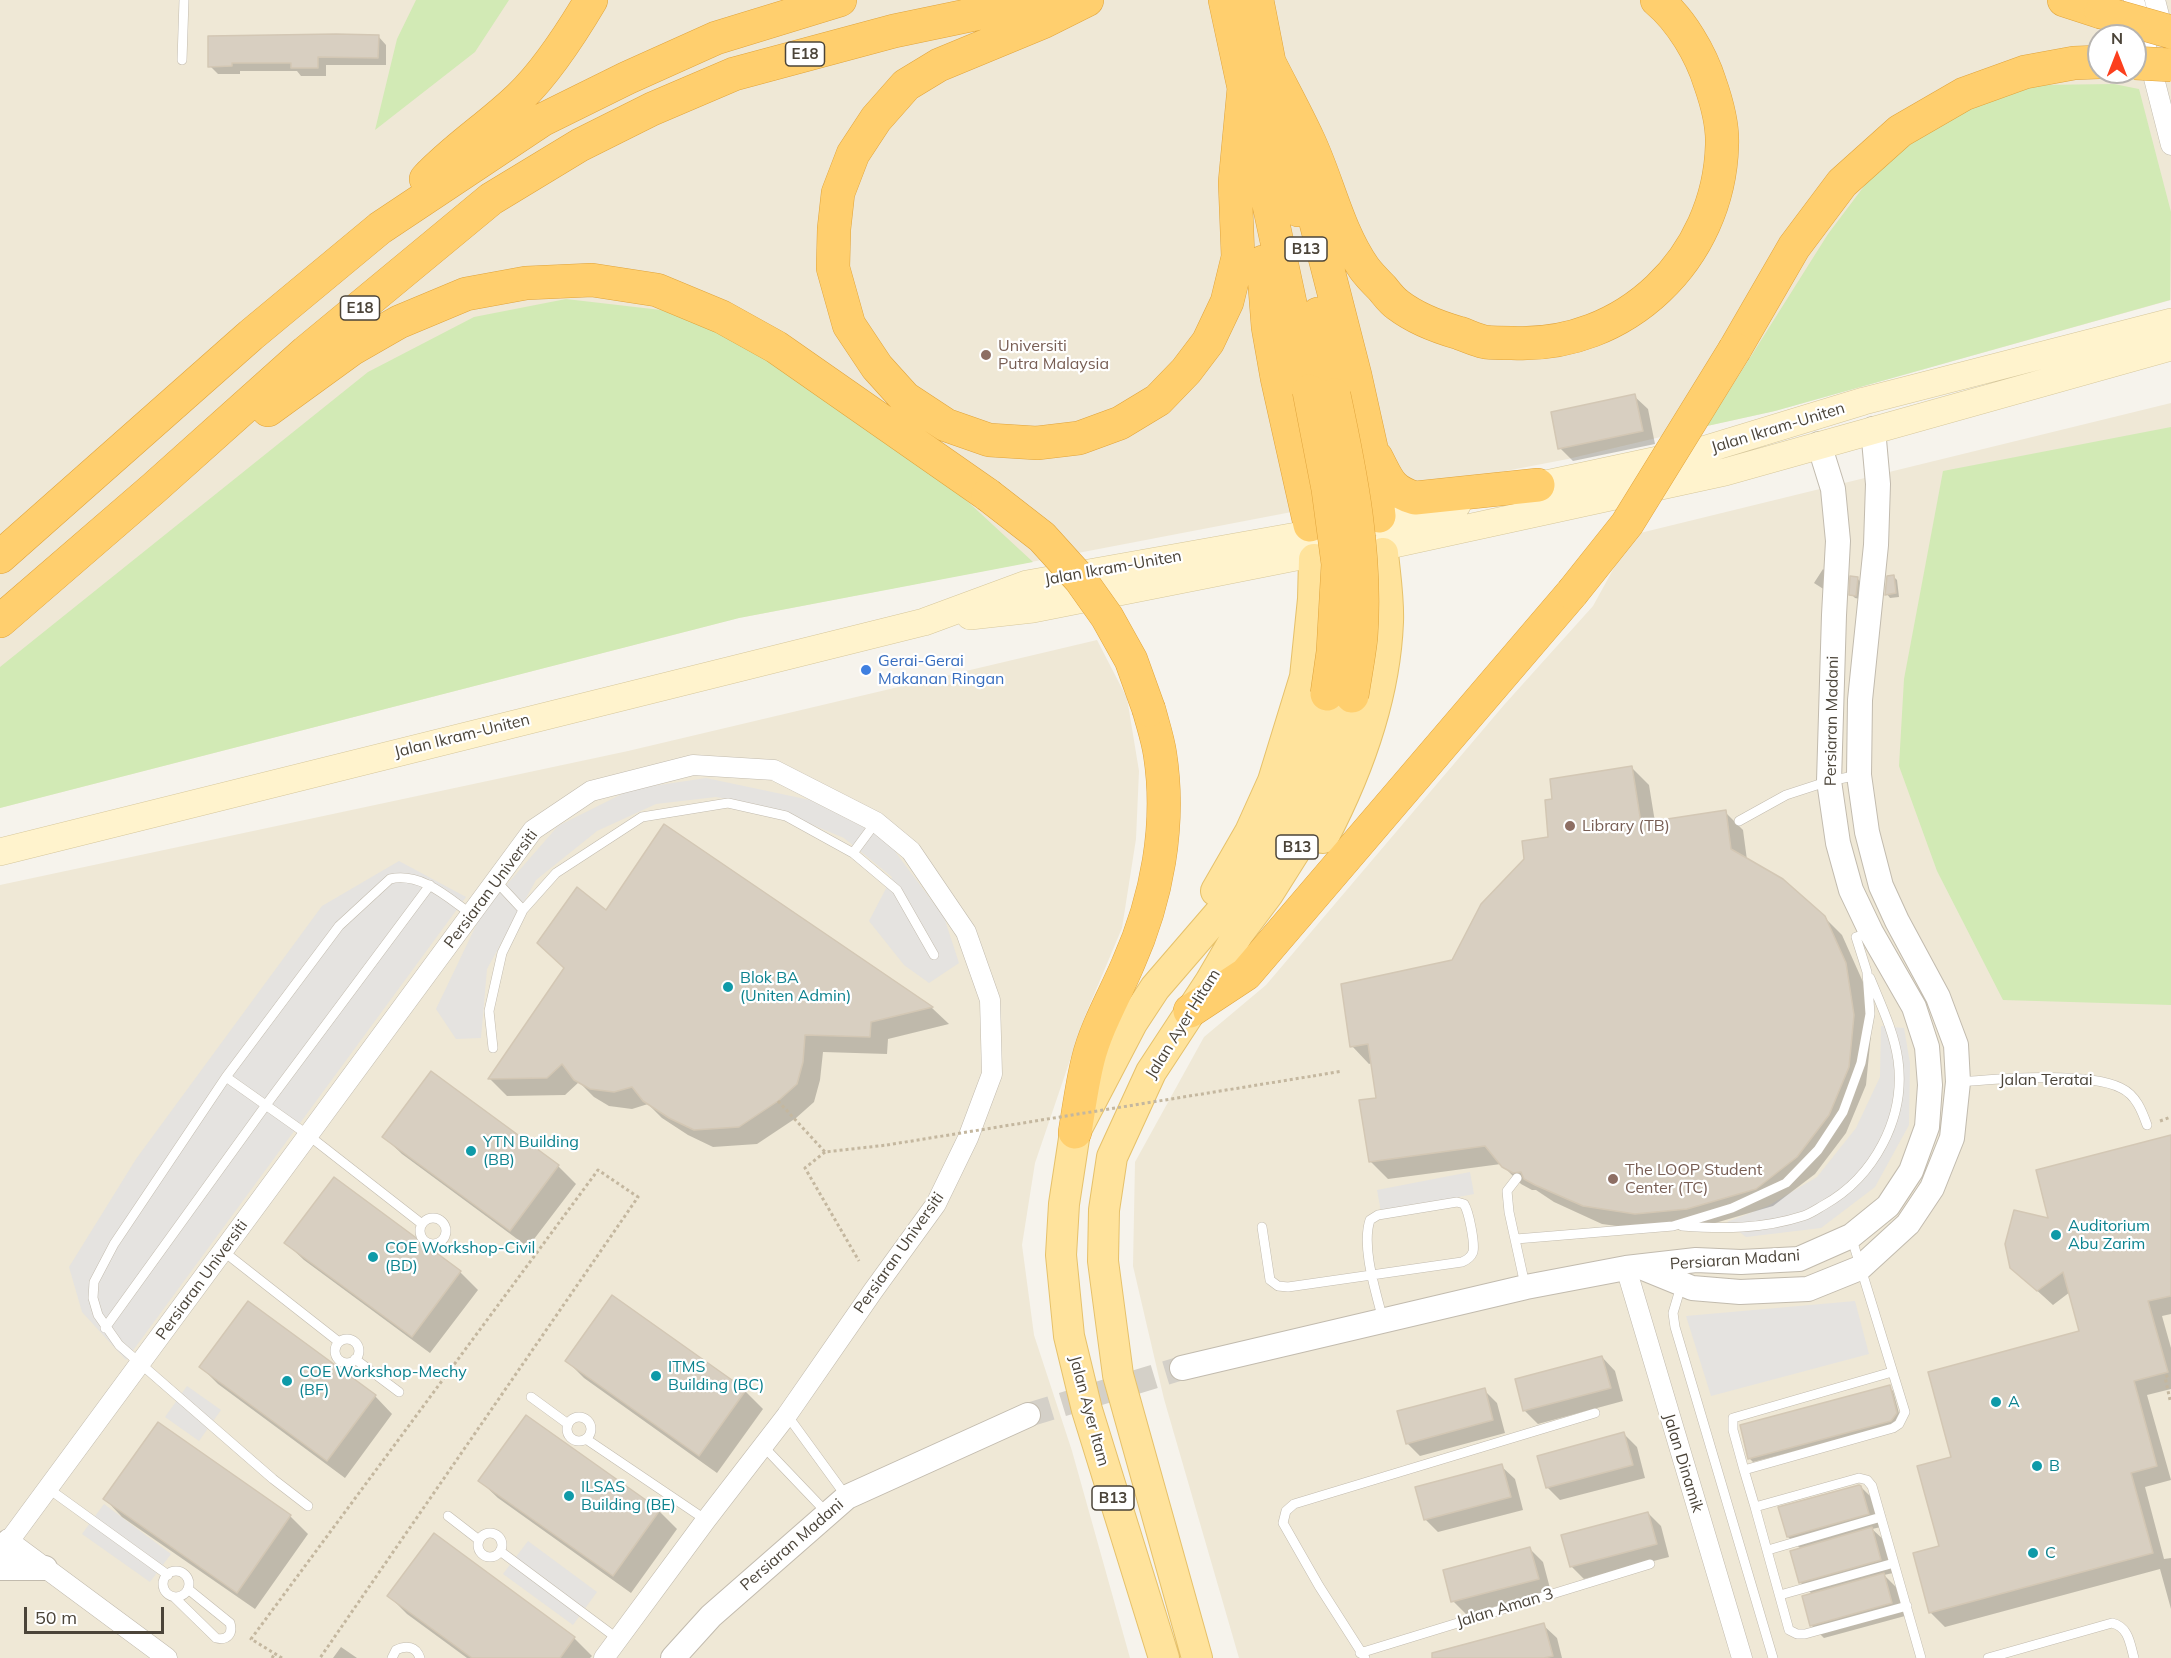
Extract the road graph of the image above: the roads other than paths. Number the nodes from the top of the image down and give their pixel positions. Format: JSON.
{"nodes":[{"id":1,"x":184,"y":0,"type":"edge"},
{"id":2,"x":591,"y":0,"type":"edge"},
{"id":3,"x":840,"y":0,"type":"edge"},
{"id":4,"x":1042,"y":0,"type":"edge"},
{"id":5,"x":1087,"y":0,"type":"edge"},
{"id":6,"x":1225,"y":0,"type":"edge"},
{"id":7,"x":1257,"y":0,"type":"edge"},
{"id":8,"x":1657,"y":0,"type":"edge"},
{"id":9,"x":2064,"y":0,"type":"edge"},
{"id":10,"x":2134,"y":0,"type":"edge"},
{"id":11,"x":2155,"y":0,"type":"edge"},
{"id":12,"x":2171,"y":32,"type":"edge"},
{"id":13,"x":182,"y":60,"type":"dead end"},
{"id":14,"x":1269,"y":62,"type":"junction"},
{"id":15,"x":2087,"y":62,"type":"edge"},
{"id":16,"x":2147,"y":63,"type":"edge"},
{"id":17,"x":2171,"y":63,"type":"edge"},
{"id":18,"x":1244,"y":87,"type":"junction"},
{"id":19,"x":1278,"y":103,"type":"junction"},
{"id":20,"x":1254,"y":139,"type":"junction"},
{"id":21,"x":2171,"y":146,"type":"edge"},
{"id":22,"x":380,"y":228,"type":"junction"},
{"id":23,"x":2171,"y":322,"type":"edge"},
{"id":24,"x":2171,"y":347,"type":"edge"},
{"id":25,"x":1322,"y":393,"type":"junction"},
{"id":26,"x":1873,"y":429,"type":"junction"},
{"id":27,"x":1819,"y":444,"type":"junction"},
{"id":28,"x":1371,"y":447,"type":"junction"},
{"id":29,"x":1538,"y":485,"type":"junction"},
{"id":30,"x":154,"y":488,"type":"junction"},
{"id":31,"x":1382,"y":535,"type":"junction"},
{"id":32,"x":1838,"y":540,"type":"junction"},
{"id":33,"x":1311,"y":543,"type":"junction"},
{"id":34,"x":1876,"y":545,"type":"junction"},
{"id":35,"x":0,"y":557,"type":"edge"},
{"id":36,"x":1834,"y":615,"type":"junction"},
{"id":37,"x":1868,"y":620,"type":"junction"},
{"id":38,"x":0,"y":621,"type":"edge"},
{"id":39,"x":1339,"y":695,"type":"junction"},
{"id":40,"x":1859,"y":775,"type":"junction"},
{"id":41,"x":1829,"y":781,"type":"junction"},
{"id":42,"x":1739,"y":821,"type":"dead end"},
{"id":43,"x":876,"y":822,"type":"junction"},
{"id":44,"x":0,"y":852,"type":"edge"},
{"id":45,"x":853,"y":853,"type":"junction"},
{"id":46,"x":495,"y":881,"type":"junction"},
{"id":47,"x":430,"y":885,"type":"junction"},
{"id":48,"x":523,"y":910,"type":"junction"},
{"id":49,"x":471,"y":914,"type":"junction"},
{"id":50,"x":1897,"y":921,"type":"junction"},
{"id":51,"x":1871,"y":932,"type":"junction"},
{"id":52,"x":934,"y":955,"type":"dead end"},
{"id":53,"x":1177,"y":961,"type":"junction"},
{"id":54,"x":1868,"y":972,"type":"junction"},
{"id":55,"x":1210,"y":982,"type":"junction"},
{"id":56,"x":1191,"y":1011,"type":"junction"},
{"id":57,"x":493,"y":1048,"type":"dead end"},
{"id":58,"x":226,"y":1077,"type":"junction"},
{"id":59,"x":1958,"y":1082,"type":"junction"},
{"id":60,"x":1930,"y":1085,"type":"junction"},
{"id":61,"x":266,"y":1105,"type":"junction"},
{"id":62,"x":2147,"y":1125,"type":"dead end"},
{"id":63,"x":1075,"y":1132,"type":"junction"},
{"id":64,"x":308,"y":1135,"type":"junction"},
{"id":65,"x":1516,"y":1178,"type":"dead end"},
{"id":66,"x":422,"y":1224,"type":"dead end"},
{"id":67,"x":1673,"y":1226,"type":"junction"},
{"id":68,"x":1262,"y":1227,"type":"dead end"},
{"id":69,"x":1851,"y":1236,"type":"junction"},
{"id":70,"x":1516,"y":1239,"type":"junction"},
{"id":71,"x":223,"y":1251,"type":"junction"},
{"id":72,"x":1633,"y":1268,"type":"junction"},
{"id":73,"x":1860,"y":1268,"type":"junction"},
{"id":74,"x":1372,"y":1275,"type":"junction"},
{"id":75,"x":1682,"y":1283,"type":"junction"},
{"id":76,"x":1526,"y":1287,"type":"junction"},
{"id":77,"x":1383,"y":1320,"type":"junction"},
{"id":78,"x":105,"y":1328,"type":"junction"},
{"id":79,"x":339,"y":1342,"type":"junction"},
{"id":80,"x":355,"y":1359,"type":"junction"},
{"id":81,"x":140,"y":1364,"type":"junction"},
{"id":82,"x":1182,"y":1368,"type":"tunnel mouth"},
{"id":83,"x":1892,"y":1372,"type":"junction"},
{"id":84,"x":399,"y":1392,"type":"dead end"},
{"id":85,"x":531,"y":1397,"type":"dead end"},
{"id":86,"x":1595,"y":1413,"type":"dead end"},
{"id":87,"x":787,"y":1415,"type":"junction"},
{"id":88,"x":1028,"y":1415,"type":"tunnel mouth"},
{"id":89,"x":568,"y":1424,"type":"junction"},
{"id":90,"x":586,"y":1439,"type":"junction"},
{"id":91,"x":763,"y":1446,"type":"junction"},
{"id":92,"x":1744,"y":1470,"type":"junction"},
{"id":93,"x":49,"y":1489,"type":"junction"},
{"id":94,"x":847,"y":1497,"type":"junction"},
{"id":95,"x":308,"y":1506,"type":"dead end"},
{"id":96,"x":1755,"y":1507,"type":"junction"},
{"id":97,"x":826,"y":1513,"type":"junction"},
{"id":98,"x":448,"y":1516,"type":"dead end"},
{"id":99,"x":1881,"y":1517,"type":"junction"},
{"id":100,"x":706,"y":1520,"type":"junction"},
{"id":101,"x":479,"y":1540,"type":"junction"},
{"id":102,"x":3,"y":1543,"type":"edge"},
{"id":103,"x":1768,"y":1550,"type":"junction"},
{"id":104,"x":500,"y":1551,"type":"junction"},
{"id":105,"x":1894,"y":1563,"type":"junction"},
{"id":106,"x":1650,"y":1564,"type":"dead end"},
{"id":107,"x":0,"y":1568,"type":"edge"},
{"id":108,"x":45,"y":1568,"type":"junction"},
{"id":109,"x":168,"y":1575,"type":"junction"},
{"id":110,"x":188,"y":1589,"type":"junction"},
{"id":111,"x":1780,"y":1595,"type":"junction"},
{"id":112,"x":174,"y":1597,"type":"junction"},
{"id":113,"x":1907,"y":1606,"type":"junction"},
{"id":114,"x":618,"y":1639,"type":"junction"},
{"id":115,"x":1363,"y":1655,"type":"edge"},
{"id":116,"x":167,"y":1658,"type":"edge"},
{"id":117,"x":392,"y":1658,"type":"edge"},
{"id":118,"x":420,"y":1658,"type":"edge"},
{"id":119,"x":604,"y":1658,"type":"edge"},
{"id":120,"x":673,"y":1658,"type":"edge"},
{"id":121,"x":1164,"y":1658,"type":"edge"},
{"id":122,"x":1197,"y":1658,"type":"edge"},
{"id":123,"x":1742,"y":1658,"type":"edge"},
{"id":124,"x":1773,"y":1658,"type":"edge"},
{"id":125,"x":1921,"y":1658,"type":"edge"},
{"id":126,"x":1988,"y":1658,"type":"edge"},
{"id":127,"x":2134,"y":1658,"type":"edge"}],
"edges":[{"from":1,"to":13,"type":"lane"},
{"from":2,"to":22,"type":"highway"},
{"from":3,"to":22,"type":"highway"},
{"from":4,"to":30,"type":"highway","number":"E18"},
{"from":5,"to":18,"type":"highway"},
{"from":6,"to":18,"type":"highway"},
{"from":7,"to":14,"type":"highway"},
{"from":8,"to":14,"type":"highway"},
{"from":9,"to":12,"type":"highway","bridge":true},
{"from":10,"to":21,"type":"street"},
{"from":11,"to":17,"type":"street"},
{"from":14,"to":19,"type":"highway"},
{"from":15,"to":56,"type":"highway","bridge":true},
{"from":16,"to":17,"type":"highway","bridge":true},
{"from":18,"to":20,"type":"highway","number":"B13"},
{"from":19,"to":25,"type":"highway","number":"B13"},
{"from":19,"to":28,"type":"highway"},
{"from":20,"to":25,"type":"highway","number":"B13"},
{"from":20,"to":33,"type":"highway"},
{"from":22,"to":35,"type":"highway"},
{"from":23,"to":29,"type":"main road","name":"Jalan Ikram-Uniten"},
{"from":24,"to":26,"type":"main road","name":"Jalan Ikram-Uniten"},
{"from":25,"to":39,"type":"highway","number":"B13","bridge":true},
{"from":26,"to":27,"type":"main road","name":"Jalan Ikram-Uniten"},
{"from":26,"to":34,"type":"street","name":"Persiaran Madani"},
{"from":27,"to":31,"type":"main road","name":"Jalan Ikram-Uniten"},
{"from":27,"to":32,"type":"street","name":"Persiaran Madani"},
{"from":28,"to":29,"type":"highway"},
{"from":28,"to":31,"type":"highway"},
{"from":29,"to":31,"type":"main road","name":"Jalan Ikram-Uniten"},
{"from":30,"to":38,"type":"highway","number":"E18"},
{"from":30,"to":63,"type":"highway","bridge":true},
{"from":31,"to":33,"type":"main road"},
{"from":31,"to":33,"type":"main road"},
{"from":31,"to":55,"type":"main road"},
{"from":32,"to":34,"type":"street"},
{"from":32,"to":36,"type":"street","name":"Persiaran Madani"},
{"from":33,"to":44,"type":"main road","name":"Jalan Ikram-Uniten"},
{"from":33,"to":53,"type":"main road"},
{"from":34,"to":37,"type":"street","name":"Persiaran Madani"},
{"from":36,"to":37,"type":"street"},
{"from":36,"to":41,"type":"street","name":"Persiaran Madani"},
{"from":37,"to":40,"type":"street","name":"Persiaran Madani"},
{"from":39,"to":53,"type":"main road","number":"B13"},
{"from":39,"to":55,"type":"main road","name":"Jalan Ayer Hitam","number":"B13"},
{"from":40,"to":41,"type":"lane"},
{"from":40,"to":50,"type":"street","name":"Persiaran Madani"},
{"from":41,"to":42,"type":"lane"},
{"from":41,"to":51,"type":"street","name":"Persiaran Madani"},
{"from":43,"to":45,"type":"lane"},
{"from":43,"to":46,"type":"street","name":"Persiaran Universiti"},
{"from":43,"to":87,"type":"street","name":"Persiaran Universiti"},
{"from":45,"to":48,"type":"lane"},
{"from":45,"to":52,"type":"lane"},
{"from":46,"to":48,"type":"lane"},
{"from":46,"to":49,"type":"street","name":"Persiaran Universiti"},
{"from":47,"to":49,"type":"lane"},
{"from":47,"to":58,"type":"lane"},
{"from":47,"to":61,"type":"lane"},
{"from":48,"to":57,"type":"lane"},
{"from":49,"to":64,"type":"street","name":"Persiaran Universiti"},
{"from":50,"to":51,"type":"street"},
{"from":50,"to":59,"type":"street","name":"Persiaran Madani"},
{"from":51,"to":54,"type":"lane"},
{"from":51,"to":60,"type":"street","name":"Persiaran Madani"},
{"from":53,"to":63,"type":"main road","number":"B13"},
{"from":54,"to":67,"type":"lane"},
{"from":54,"to":67,"type":"lane"},
{"from":55,"to":56,"type":"main road","name":"Jalan Ayer Hitam","number":"B13"},
{"from":56,"to":122,"type":"main road","name":"Jalan Ayer Hitam","number":"B13"},
{"from":58,"to":61,"type":"lane"},
{"from":58,"to":78,"type":"lane"},
{"from":59,"to":60,"type":"street"},
{"from":59,"to":62,"type":"lane","name":"Jalan Teratai"},
{"from":59,"to":73,"type":"street","name":"Persiaran Madani"},
{"from":60,"to":69,"type":"street","name":"Persiaran Madani"},
{"from":61,"to":64,"type":"lane"},
{"from":61,"to":78,"type":"lane"},
{"from":63,"to":121,"type":"main road","name":"Jalan Ayer Itam","number":"B13"},
{"from":64,"to":66,"type":"lane"},
{"from":64,"to":71,"type":"street","name":"Persiaran Universiti"},
{"from":65,"to":70,"type":"lane"},
{"from":67,"to":70,"type":"lane"},
{"from":68,"to":74,"type":"lane"},
{"from":69,"to":72,"type":"street","name":"Persiaran Madani"},
{"from":69,"to":73,"type":"lane"},
{"from":70,"to":76,"type":"lane"},
{"from":71,"to":79,"type":"lane"},
{"from":71,"to":81,"type":"street","name":"Persiaran Universiti"},
{"from":72,"to":75,"type":"street","name":"Persiaran Madani"},
{"from":72,"to":76,"type":"street"},
{"from":72,"to":123,"type":"street","name":"Jalan Dinamik"},
{"from":73,"to":75,"type":"street","name":"Persiaran Madani"},
{"from":73,"to":83,"type":"lane"},
{"from":74,"to":74,"type":"lane"},
{"from":74,"to":77,"type":"lane"},
{"from":75,"to":124,"type":"lane"},
{"from":76,"to":77,"type":"street"},
{"from":77,"to":82,"type":"street"},
{"from":78,"to":81,"type":"lane"},
{"from":79,"to":80,"type":"lane"},
{"from":79,"to":80,"type":"lane"},
{"from":80,"to":84,"type":"lane"},
{"from":81,"to":93,"type":"street","name":"Persiaran Universiti"},
{"from":81,"to":95,"type":"lane"},
{"from":83,"to":92,"type":"lane"},
{"from":83,"to":92,"type":"lane"},
{"from":85,"to":89,"type":"lane"},
{"from":86,"to":115,"type":"lane"},
{"from":87,"to":91,"type":"street","name":"Persiaran Universiti"},
{"from":87,"to":94,"type":"lane"},
{"from":88,"to":94,"type":"street","name":"Persiaran Madani"},
{"from":89,"to":90,"type":"lane"},
{"from":89,"to":90,"type":"lane"},
{"from":90,"to":100,"type":"lane"},
{"from":91,"to":97,"type":"lane"},
{"from":91,"to":100,"type":"street","name":"Persiaran Universiti"},
{"from":92,"to":96,"type":"lane"},
{"from":93,"to":102,"type":"street","name":"Persiaran Universiti"},
{"from":93,"to":109,"type":"lane"},
{"from":94,"to":97,"type":"street","name":"Persiaran Madani"},
{"from":96,"to":99,"type":"lane"},
{"from":96,"to":103,"type":"lane"},
{"from":97,"to":120,"type":"street","name":"Persiaran Madani"},
{"from":98,"to":101,"type":"lane"},
{"from":99,"to":103,"type":"lane"},
{"from":99,"to":105,"type":"lane"},
{"from":100,"to":114,"type":"street","name":"Persiaran Universiti"},
{"from":101,"to":104,"type":"lane"},
{"from":101,"to":104,"type":"lane"},
{"from":102,"to":108,"type":"street"},
{"from":103,"to":111,"type":"lane"},
{"from":104,"to":114,"type":"lane"},
{"from":105,"to":111,"type":"lane"},
{"from":105,"to":113,"type":"lane"},
{"from":106,"to":115,"type":"lane","name":"Jalan Aman 3"},
{"from":107,"to":108,"type":"street"},
{"from":108,"to":116,"type":"street"},
{"from":109,"to":110,"type":"lane"},
{"from":109,"to":112,"type":"lane"},
{"from":110,"to":112,"type":"lane"},
{"from":110,"to":112,"type":"lane"},
{"from":111,"to":113,"type":"lane"},
{"from":113,"to":125,"type":"lane"},
{"from":114,"to":119,"type":"street","name":"Persiaran Universiti"},
{"from":117,"to":118,"type":"lane"},
{"from":126,"to":127,"type":"lane"}]}
